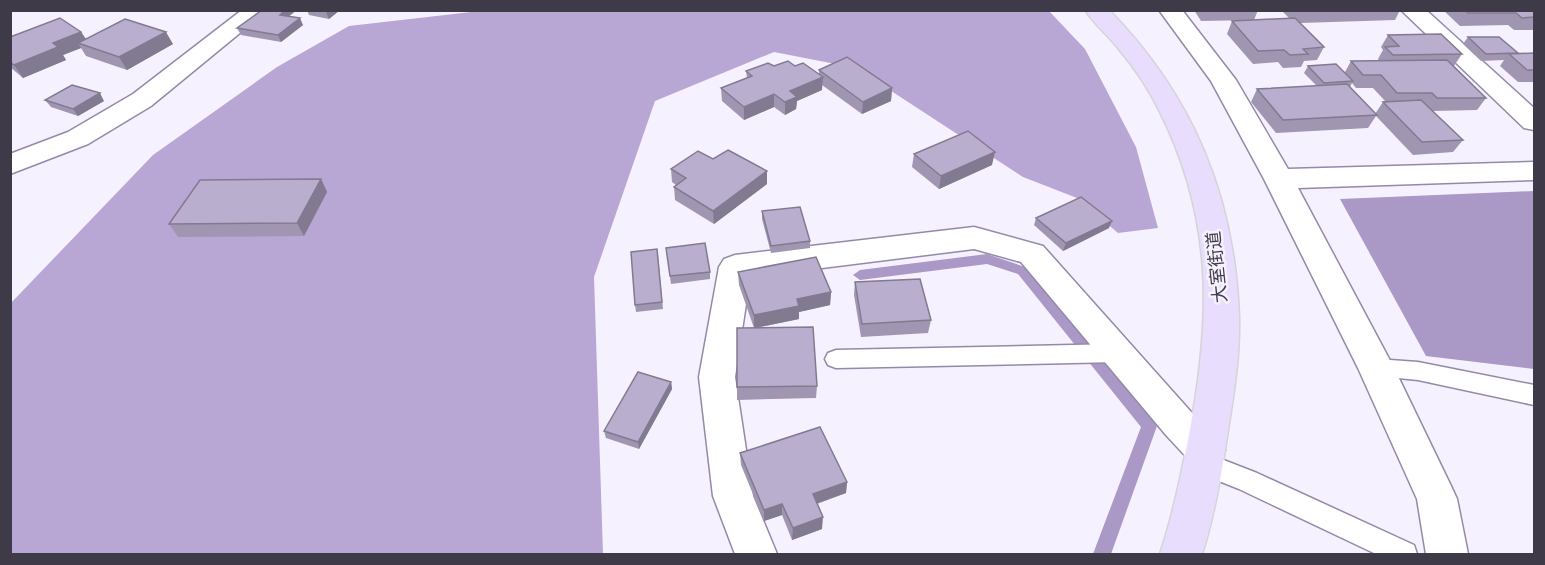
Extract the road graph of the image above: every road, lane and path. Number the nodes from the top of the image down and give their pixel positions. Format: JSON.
{"nodes":[{"id":1,"x":256,"y":10,"type":"edge"},
{"id":2,"x":1095,"y":10,"type":"edge"},
{"id":3,"x":1170,"y":10,"type":"edge"},
{"id":4,"x":1412,"y":10,"type":"edge"},
{"id":5,"x":1534,"y":122,"type":"edge"},
{"id":6,"x":10,"y":165,"type":"edge"},
{"id":7,"x":1534,"y":171,"type":"edge"},
{"id":8,"x":1280,"y":179,"type":"junction"},
{"id":9,"x":1118,"y":353,"type":"junction"},
{"id":10,"x":836,"y":359,"type":"dead end"},
{"id":11,"x":1376,"y":368,"type":"junction"},
{"id":12,"x":1534,"y":395,"type":"edge"},
{"id":13,"x":1204,"y":456,"type":"junction"},
{"id":14,"x":756,"y":555,"type":"edge"},
{"id":15,"x":1181,"y":555,"type":"edge"},
{"id":16,"x":1404,"y":555,"type":"edge"},
{"id":17,"x":1447,"y":555,"type":"edge"}],
"edges":[{"from":1,"to":6,"type":"street"},
{"from":2,"to":13,"type":"main road","name":"大室街道"},
{"from":3,"to":8,"type":"street"},
{"from":4,"to":5,"type":"street"},
{"from":7,"to":8,"type":"street"},
{"from":8,"to":11,"type":"street"},
{"from":9,"to":10,"type":"lane"},
{"from":9,"to":13,"type":"street"},
{"from":9,"to":14,"type":"street"},
{"from":11,"to":12,"type":"lane"},
{"from":11,"to":17,"type":"street"},
{"from":13,"to":15,"type":"main road","name":"大室街道"},
{"from":13,"to":16,"type":"lane"}]}
